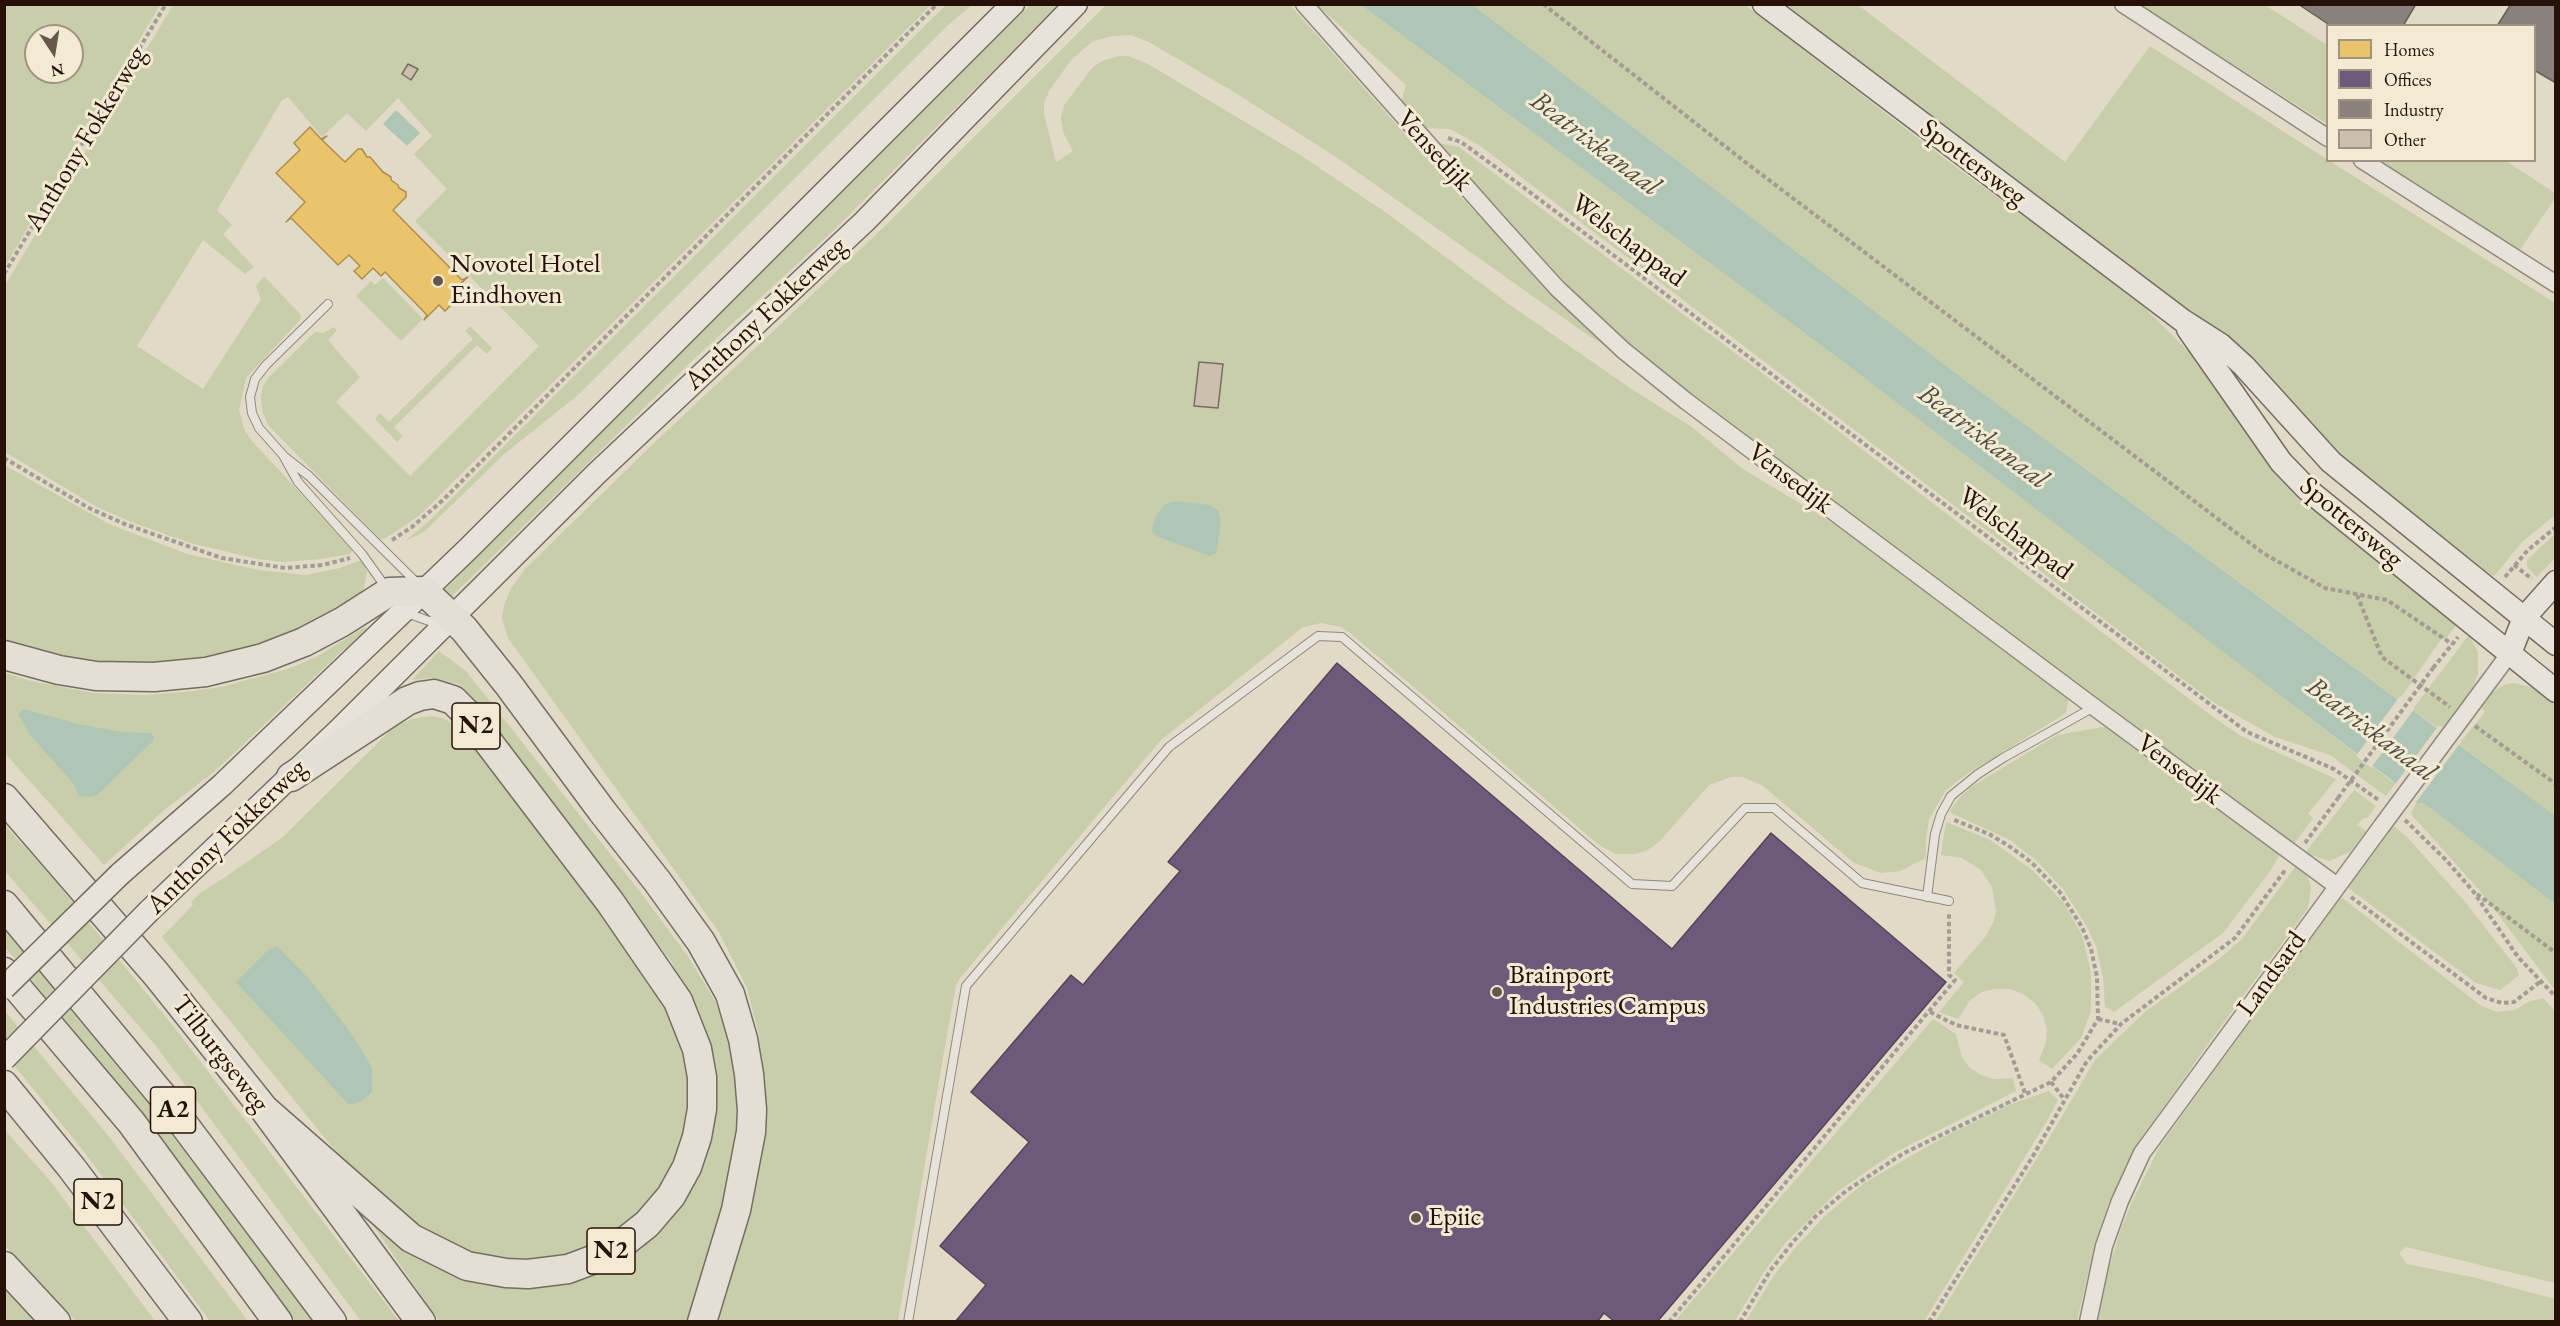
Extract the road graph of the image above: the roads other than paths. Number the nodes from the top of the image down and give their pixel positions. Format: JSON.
{"nodes":[{"id":1,"x":1013,"y":4,"type":"edge"},
{"id":2,"x":1076,"y":4,"type":"edge"},
{"id":3,"x":1304,"y":4,"type":"edge"},
{"id":4,"x":1764,"y":4,"type":"edge"},
{"id":5,"x":2123,"y":4,"type":"edge"},
{"id":6,"x":2326,"y":137,"type":"edge"},
{"id":7,"x":2365,"y":162,"type":"edge"},
{"id":8,"x":2556,"y":284,"type":"edge"},
{"id":9,"x":328,"y":304,"type":"dead end"},
{"id":10,"x":2182,"y":320,"type":"junction"},
{"id":11,"x":283,"y":455,"type":"junction"},
{"id":12,"x":2556,"y":582,"type":"edge"},
{"id":13,"x":424,"y":591,"type":"junction"},
{"id":14,"x":396,"y":602,"type":"junction"},
{"id":15,"x":452,"y":618,"type":"junction"},
{"id":16,"x":2524,"y":618,"type":"junction"},
{"id":17,"x":2553,"y":637,"type":"edge"},
{"id":18,"x":2510,"y":653,"type":"junction"},
{"id":19,"x":4,"y":655,"type":"edge"},
{"id":20,"x":2556,"y":691,"type":"edge"},
{"id":21,"x":2094,"y":707,"type":"junction"},
{"id":22,"x":291,"y":777,"type":"junction"},
{"id":23,"x":4,"y":798,"type":"edge"},
{"id":24,"x":2337,"y":886,"type":"junction"},
{"id":25,"x":1927,"y":897,"type":"junction"},
{"id":26,"x":1949,"y":901,"type":"road end"},
{"id":27,"x":4,"y":905,"type":"edge"},
{"id":28,"x":4,"y":972,"type":"edge"},
{"id":29,"x":4,"y":988,"type":"edge"},
{"id":30,"x":4,"y":1059,"type":"edge"},
{"id":31,"x":4,"y":1085,"type":"edge"},
{"id":32,"x":264,"y":1109,"type":"junction"},
{"id":33,"x":4,"y":1266,"type":"edge"},
{"id":34,"x":56,"y":1322,"type":"edge"},
{"id":35,"x":188,"y":1322,"type":"edge"},
{"id":36,"x":278,"y":1322,"type":"edge"},
{"id":37,"x":332,"y":1322,"type":"edge"},
{"id":38,"x":421,"y":1322,"type":"edge"},
{"id":39,"x":702,"y":1322,"type":"edge"},
{"id":40,"x":908,"y":1322,"type":"edge"},
{"id":41,"x":2088,"y":1322,"type":"edge"}],
"edges":[{"from":1,"to":13,"type":"main road","name":"Anthony Fokkerweg"},
{"from":2,"to":15,"type":"main road","name":"Anthony Fokkerweg"},
{"from":3,"to":21,"type":"street","name":"Vensedijk"},
{"from":4,"to":10,"type":"main road","name":"Spottersweg"},
{"from":5,"to":6,"type":"street"},
{"from":7,"to":8,"type":"street"},
{"from":9,"to":11,"type":"lane"},
{"from":10,"to":16,"type":"main road","name":"Spottersweg"},
{"from":10,"to":18,"type":"main road","name":"Spottersweg"},
{"from":11,"to":13,"type":"lane"},
{"from":11,"to":14,"type":"lane"},
{"from":12,"to":16,"type":"main road"},
{"from":13,"to":14,"type":"highway"},
{"from":13,"to":15,"type":"highway"},
{"from":14,"to":15,"type":"lane"},
{"from":14,"to":19,"type":"highway"},
{"from":14,"to":29,"type":"main road","name":"Anthony Fokkerweg","bridge":true},
{"from":15,"to":22,"type":"main road","name":"Anthony Fokkerweg"},
{"from":15,"to":39,"type":"highway","number":"N2"},
{"from":16,"to":17,"type":"main road","name":"Spottersweg"},
{"from":16,"to":18,"type":"main road"},
{"from":17,"to":18,"type":"main road"},
{"from":18,"to":20,"type":"main road","name":"Spottersweg"},
{"from":18,"to":24,"type":"street","name":"Landsard","bridge":true},
{"from":21,"to":24,"type":"street","name":"Vensedijk"},
{"from":21,"to":25,"type":"lane"},
{"from":22,"to":30,"type":"main road","name":"Anthony Fokkerweg","bridge":true},
{"from":22,"to":32,"type":"highway","number":"N2"},
{"from":23,"to":32,"type":"highway","name":"Tilburgseweg","number":"N2"},
{"from":24,"to":41,"type":"street","name":"Landsard"},
{"from":25,"to":26,"type":"lane"},
{"from":25,"to":40,"type":"lane"},
{"from":27,"to":37,"type":"highway","number":"A2"},
{"from":28,"to":36,"type":"highway","number":"A2"},
{"from":31,"to":35,"type":"highway","number":"N2"},
{"from":32,"to":38,"type":"highway","name":"Tilburgseweg","number":"N2"},
{"from":33,"to":34,"type":"highway"}]}
